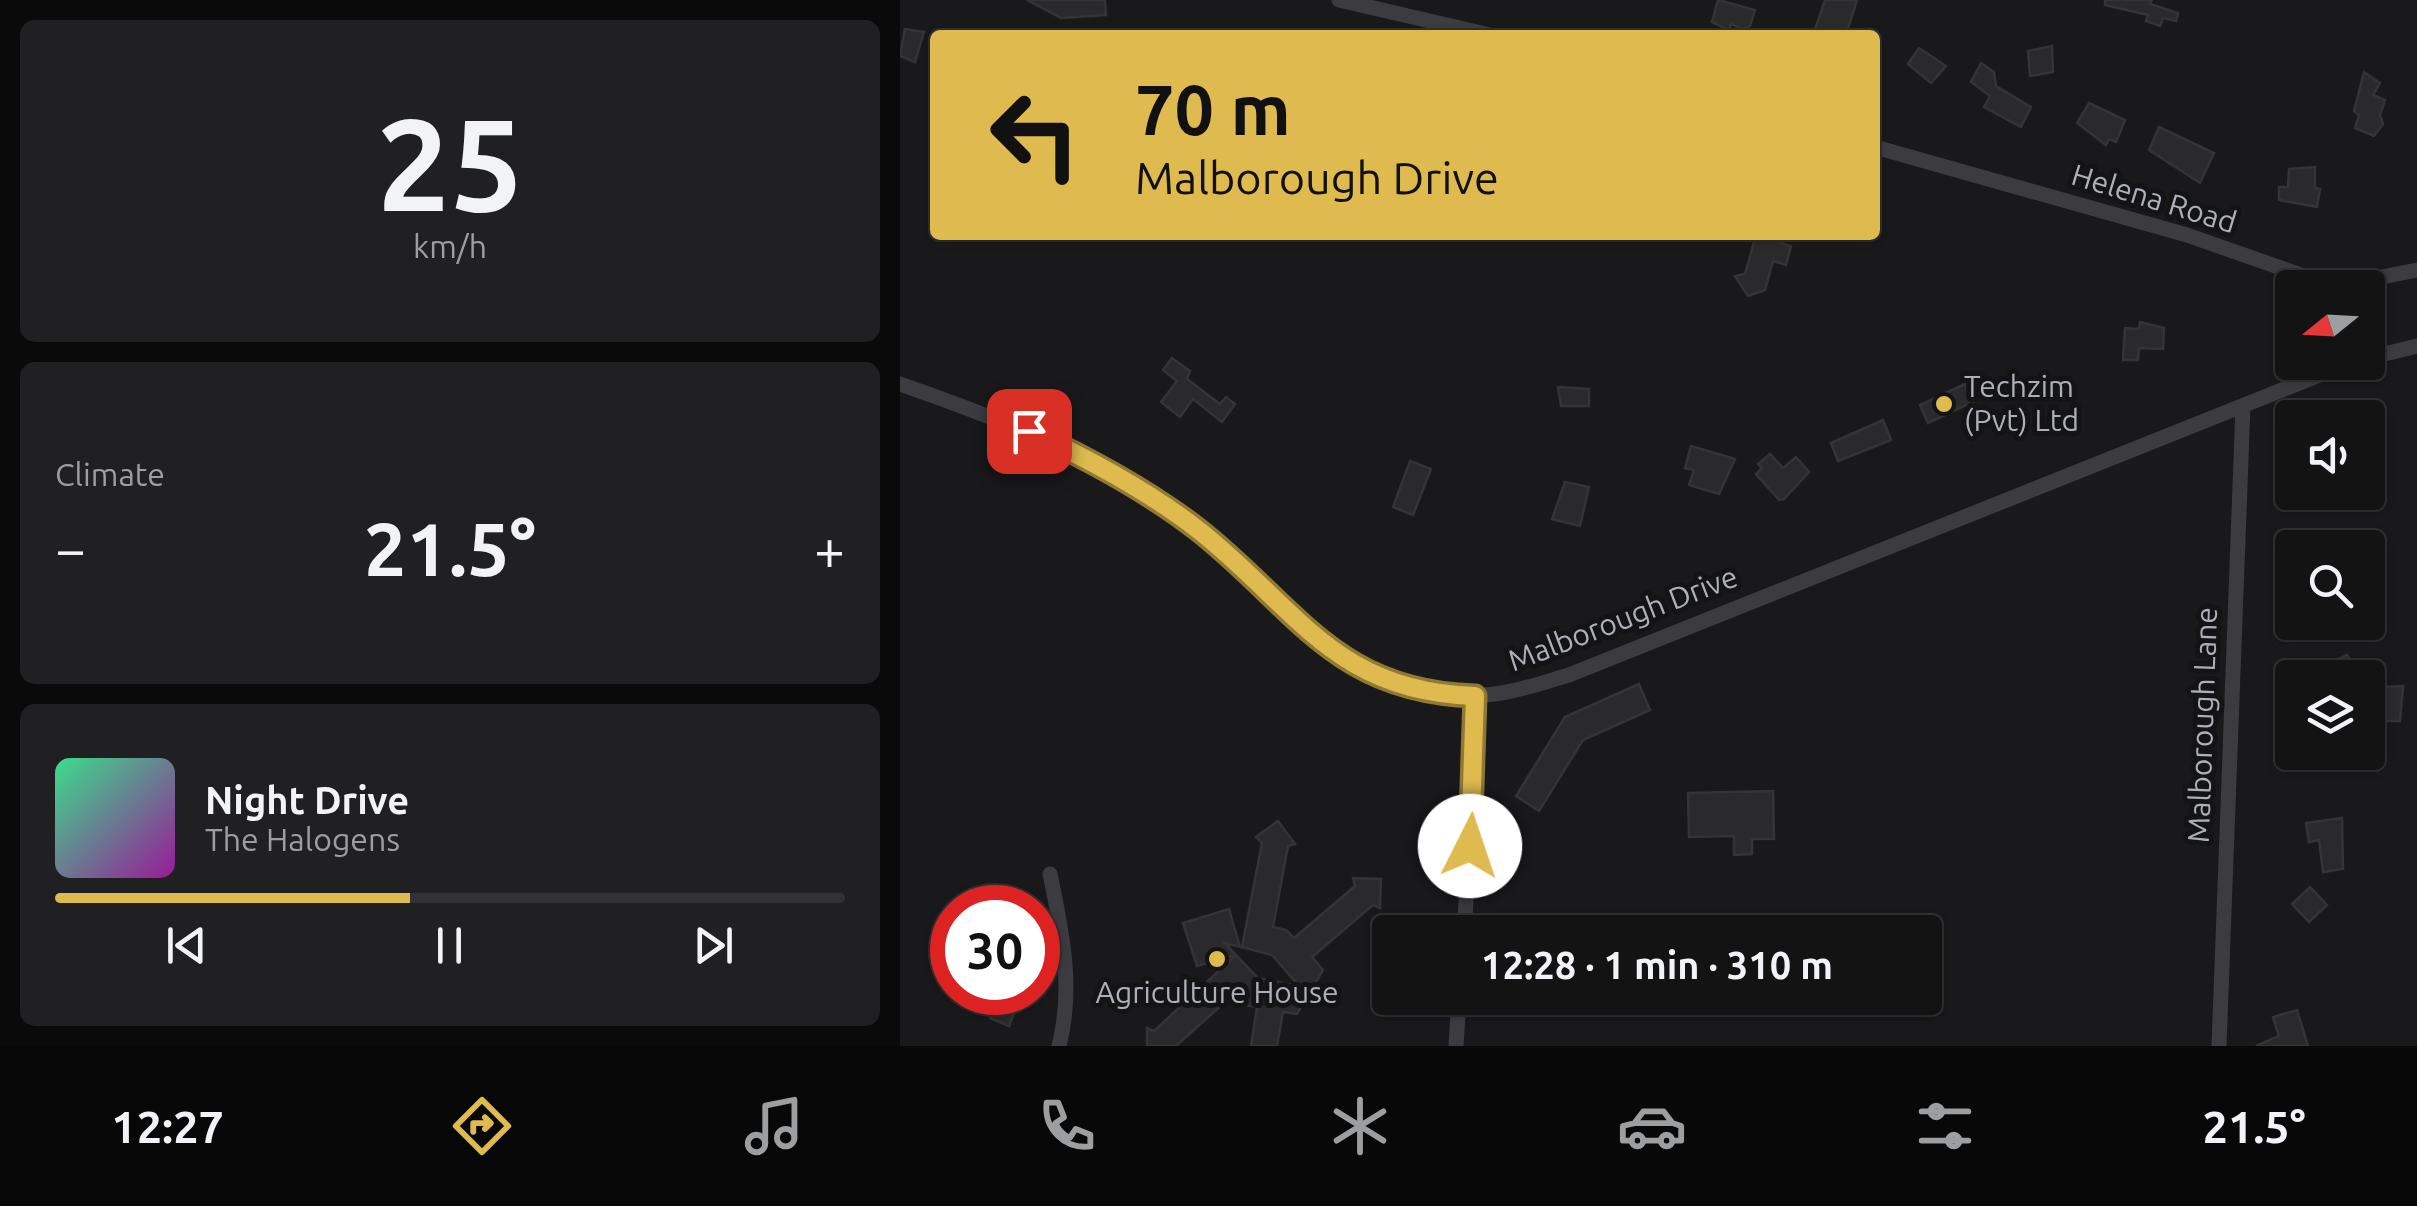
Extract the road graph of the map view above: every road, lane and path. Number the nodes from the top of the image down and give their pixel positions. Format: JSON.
{"nodes":[{"id":1,"x":1349,"y":1,"type":"edge"},
{"id":2,"x":1469,"y":30,"type":"edge"},
{"id":3,"x":1880,"y":148,"type":"edge"},
{"id":4,"x":2417,"y":270,"type":"edge"},
{"id":5,"x":2417,"y":346,"type":"edge"},
{"id":6,"x":2385,"y":354,"type":"edge"},
{"id":7,"x":2307,"y":380,"type":"edge"},
{"id":8,"x":900,"y":384,"type":"edge"},
{"id":9,"x":2243,"y":406,"type":"junction"},
{"id":10,"x":1475,"y":696,"type":"junction"},
{"id":11,"x":1050,"y":874,"type":"dead end"},
{"id":12,"x":1465,"y":915,"type":"edge"},
{"id":13,"x":1458,"y":1015,"type":"edge"},
{"id":14,"x":1059,"y":1046,"type":"edge"},
{"id":15,"x":1456,"y":1046,"type":"edge"},
{"id":16,"x":2219,"y":1046,"type":"edge"}],
"edges":[{"from":1,"to":2,"type":"street"},
{"from":3,"to":4,"type":"street","name":"Helena Road"},
{"from":5,"to":6,"type":"street"},
{"from":7,"to":9,"type":"street","name":"Malborough Drive"},
{"from":8,"to":10,"type":"street","name":"Malborough Drive"},
{"from":9,"to":10,"type":"street","name":"Malborough Drive"},
{"from":9,"to":16,"type":"street","name":"Malborough Lane"},
{"from":10,"to":12,"type":"street"},
{"from":11,"to":14,"type":"street"},
{"from":13,"to":15,"type":"street"}]}
